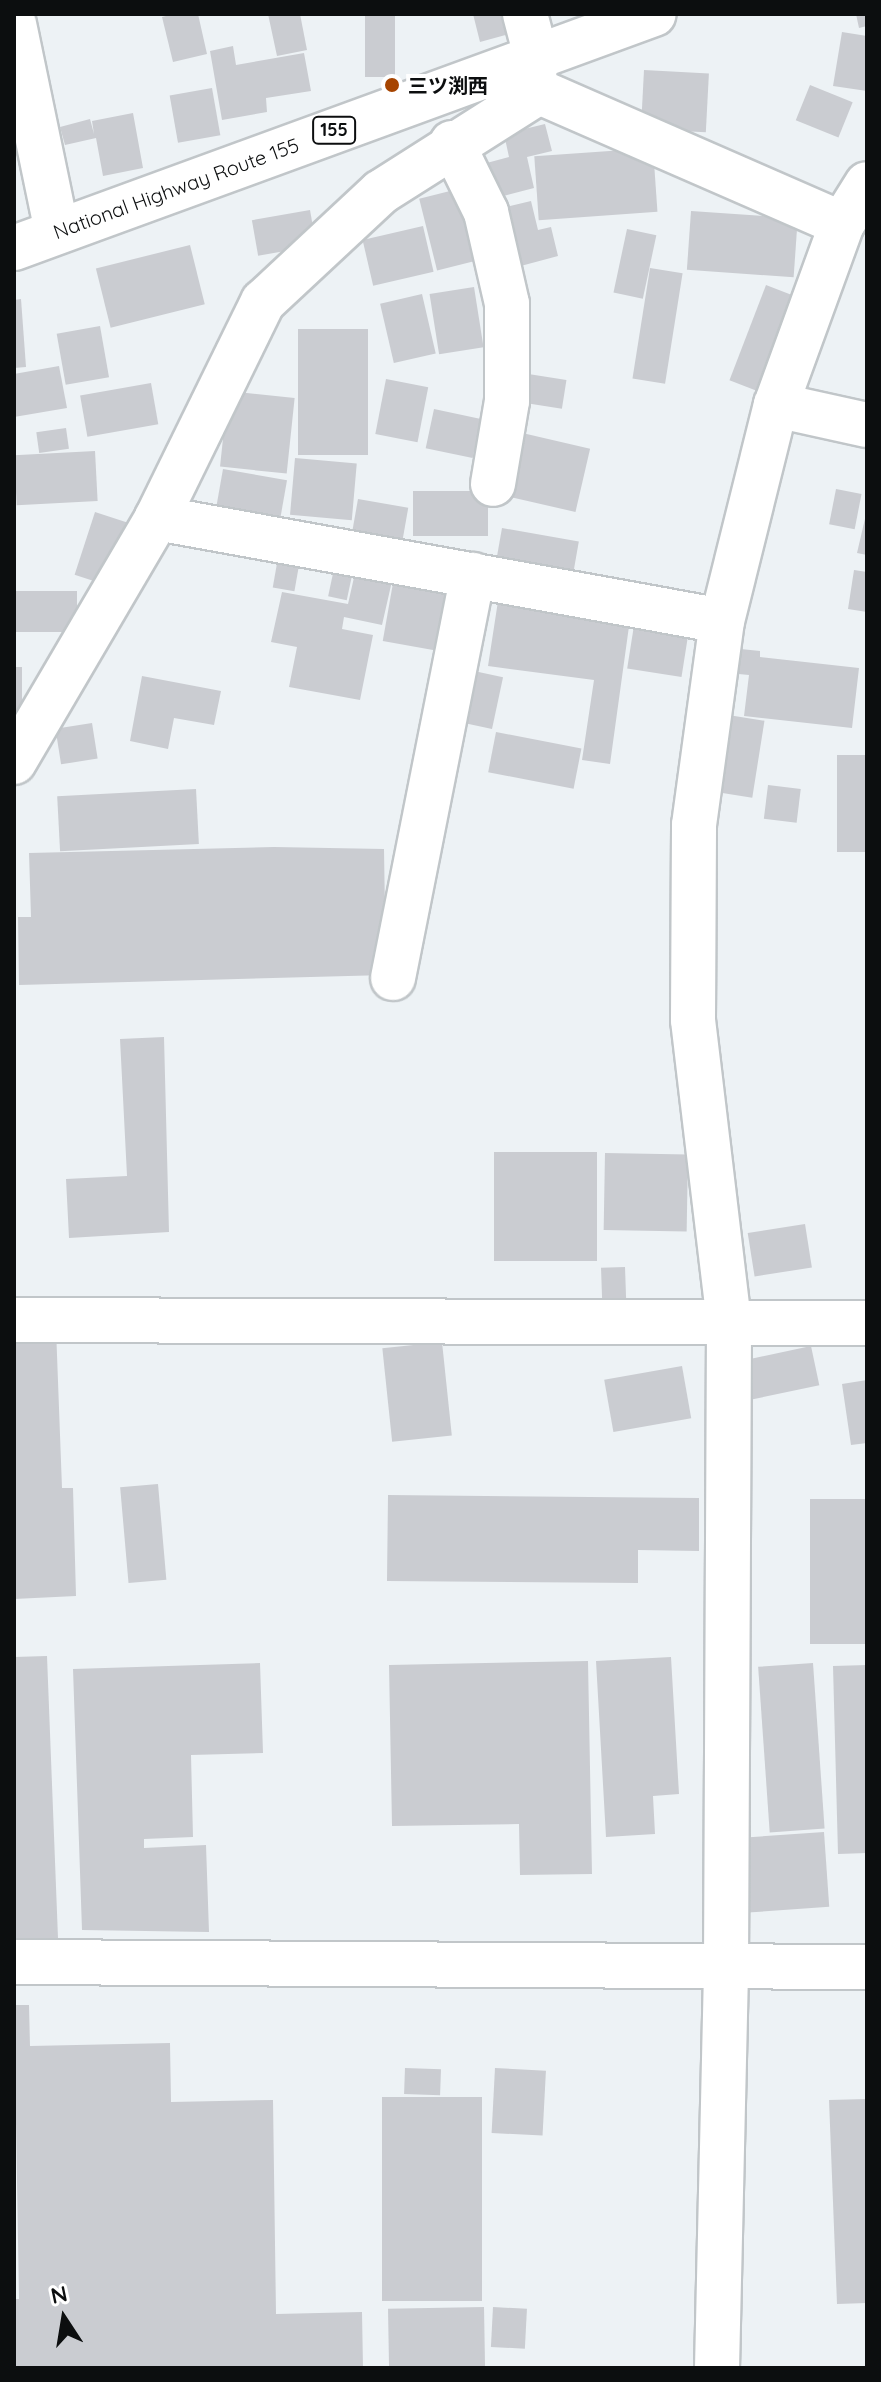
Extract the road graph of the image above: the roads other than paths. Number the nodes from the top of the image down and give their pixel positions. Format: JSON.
{"nodes":[{"id":1,"x":525,"y":14,"type":"edge"},
{"id":2,"x":654,"y":14,"type":"edge"},
{"id":3,"x":14,"y":24,"type":"edge"},
{"id":4,"x":535,"y":73,"type":"junction"},
{"id":5,"x":452,"y":143,"type":"junction"},
{"id":6,"x":867,"y":184,"type":"edge"},
{"id":7,"x":842,"y":224,"type":"junction"},
{"id":8,"x":57,"y":231,"type":"junction"},
{"id":9,"x":14,"y":248,"type":"edge"},
{"id":10,"x":776,"y":405,"type":"junction"},
{"id":11,"x":867,"y":425,"type":"edge"},
{"id":12,"x":493,"y":484,"type":"dead end"},
{"id":13,"x":157,"y":518,"type":"junction"},
{"id":14,"x":473,"y":575,"type":"junction"},
{"id":15,"x":722,"y":621,"type":"junction"},
{"id":16,"x":14,"y":762,"type":"edge"},
{"id":17,"x":393,"y":978,"type":"dead end"},
{"id":18,"x":14,"y":1320,"type":"edge"},
{"id":19,"x":729,"y":1322,"type":"junction"},
{"id":20,"x":867,"y":1323,"type":"edge"},
{"id":21,"x":14,"y":1962,"type":"edge"},
{"id":22,"x":726,"y":1966,"type":"junction"},
{"id":23,"x":867,"y":1967,"type":"edge"},
{"id":24,"x":717,"y":2368,"type":"edge"}],
"edges":[{"from":1,"to":4,"type":"main road"},
{"from":2,"to":4,"type":"main road","name":"National Highway Route 155","number":"155"},
{"from":3,"to":8,"type":"main road"},
{"from":4,"to":5,"type":"main road"},
{"from":4,"to":7,"type":"main road"},
{"from":4,"to":8,"type":"main road","name":"National Highway Route 155","number":"155"},
{"from":5,"to":12,"type":"main road"},
{"from":5,"to":13,"type":"main road"},
{"from":6,"to":7,"type":"main road"},
{"from":7,"to":10,"type":"main road"},
{"from":8,"to":9,"type":"main road","name":"National Highway Route 155","number":"155"},
{"from":10,"to":11,"type":"main road"},
{"from":10,"to":15,"type":"main road"},
{"from":13,"to":14,"type":"main road"},
{"from":13,"to":16,"type":"main road"},
{"from":14,"to":15,"type":"main road"},
{"from":14,"to":17,"type":"main road"},
{"from":15,"to":19,"type":"main road"},
{"from":18,"to":19,"type":"main road"},
{"from":19,"to":20,"type":"main road"},
{"from":19,"to":22,"type":"main road"},
{"from":21,"to":22,"type":"main road"},
{"from":22,"to":23,"type":"main road"},
{"from":22,"to":24,"type":"main road"}]}
